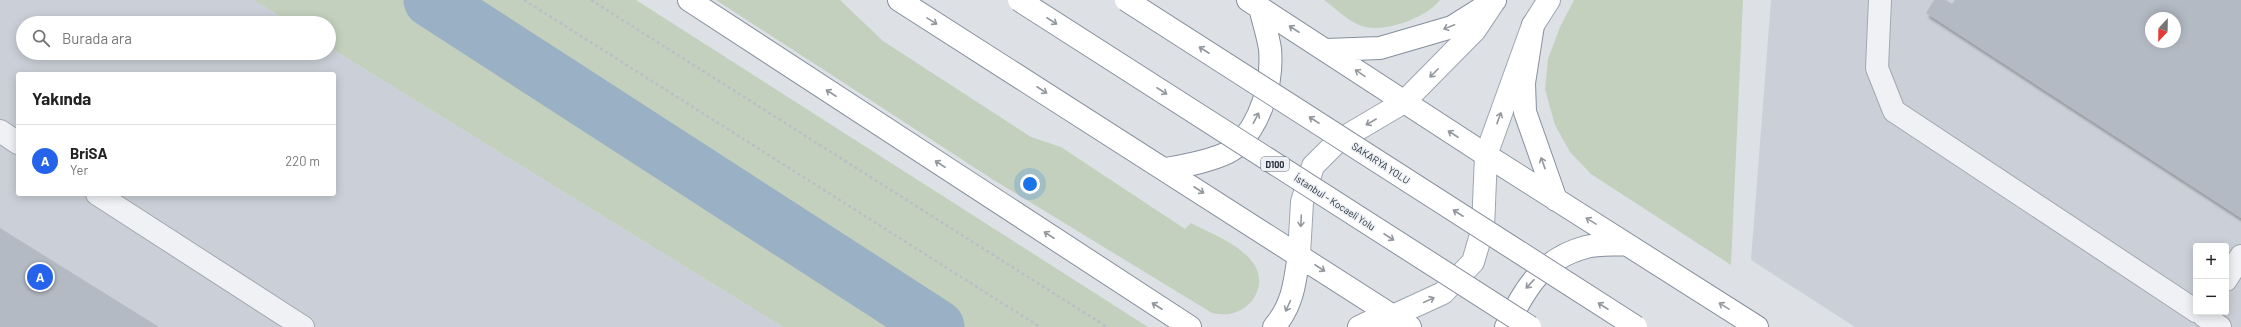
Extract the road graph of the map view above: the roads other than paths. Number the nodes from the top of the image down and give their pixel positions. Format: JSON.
{"nodes":[{"id":1,"x":688,"y":0,"type":"edge"},
{"id":2,"x":899,"y":0,"type":"edge"},
{"id":3,"x":1019,"y":0,"type":"edge"},
{"id":4,"x":1126,"y":0,"type":"edge"},
{"id":5,"x":1495,"y":0,"type":"edge"},
{"id":6,"x":1549,"y":0,"type":"edge"},
{"id":7,"x":1880,"y":0,"type":"edge"},
{"id":8,"x":1254,"y":4,"type":"edge"},
{"id":9,"x":1533,"y":25,"type":"junction"},
{"id":10,"x":1327,"y":50,"type":"junction"},
{"id":11,"x":1404,"y":102,"type":"junction"},
{"id":12,"x":0,"y":131,"type":"edge"},
{"id":13,"x":16,"y":142,"type":"edge"},
{"id":14,"x":1486,"y":155,"type":"junction"},
{"id":15,"x":1166,"y":169,"type":"junction"},
{"id":16,"x":100,"y":196,"type":"edge"},
{"id":17,"x":1556,"y":200,"type":"junction"},
{"id":18,"x":1626,"y":244,"type":"junction"},
{"id":19,"x":1299,"y":254,"type":"junction"},
{"id":20,"x":2241,"y":256,"type":"edge"},
{"id":21,"x":2227,"y":279,"type":"edge"},
{"id":22,"x":2205,"y":316,"type":"edge"},
{"id":23,"x":1402,"y":321,"type":"edge"},
{"id":24,"x":303,"y":327,"type":"edge"},
{"id":25,"x":1190,"y":327,"type":"edge"},
{"id":26,"x":1274,"y":327,"type":"edge"},
{"id":27,"x":1359,"y":327,"type":"edge"},
{"id":28,"x":1506,"y":327,"type":"edge"},
{"id":29,"x":1530,"y":327,"type":"edge"},
{"id":30,"x":1636,"y":327,"type":"edge"},
{"id":31,"x":1757,"y":327,"type":"edge"}],
"edges":[{"from":25,"to":1,"type":"main road","one_way":true},
{"from":2,"to":15,"type":"main road","one_way":true},
{"from":3,"to":29,"type":"main road","name":"İstanbul - Kocaeli Yolu","number":"D100","one_way":true,"bridge":true},
{"from":30,"to":4,"type":"main road","name":"SAKARYA YOLU","one_way":true,"bridge":true},
{"from":5,"to":10,"type":"main road","one_way":true},
{"from":5,"to":11,"type":"main road","one_way":true},
{"from":6,"to":9,"type":"main road"},
{"from":7,"to":22,"type":"lane"},
{"from":10,"to":8,"type":"main road","one_way":true},
{"from":15,"to":8,"type":"main road","one_way":true},
{"from":14,"to":9,"type":"main road","one_way":true},
{"from":17,"to":9,"type":"main road","one_way":true},
{"from":11,"to":10,"type":"main road","one_way":true},
{"from":14,"to":11,"type":"main road","one_way":true},
{"from":11,"to":19,"type":"main road","one_way":true},
{"from":12,"to":13,"type":"lane"},
{"from":14,"to":17,"type":"main road"},
{"from":23,"to":14,"type":"main road","one_way":true},
{"from":15,"to":19,"type":"main road","one_way":true},
{"from":16,"to":24,"type":"lane"},
{"from":18,"to":17,"type":"main road","one_way":true},
{"from":18,"to":28,"type":"main road","one_way":true},
{"from":31,"to":18,"type":"main road","one_way":true},
{"from":19,"to":23,"type":"main road","one_way":true},
{"from":19,"to":26,"type":"main road","one_way":true},
{"from":20,"to":21,"type":"lane"},
{"from":23,"to":27,"type":"main road"}]}
